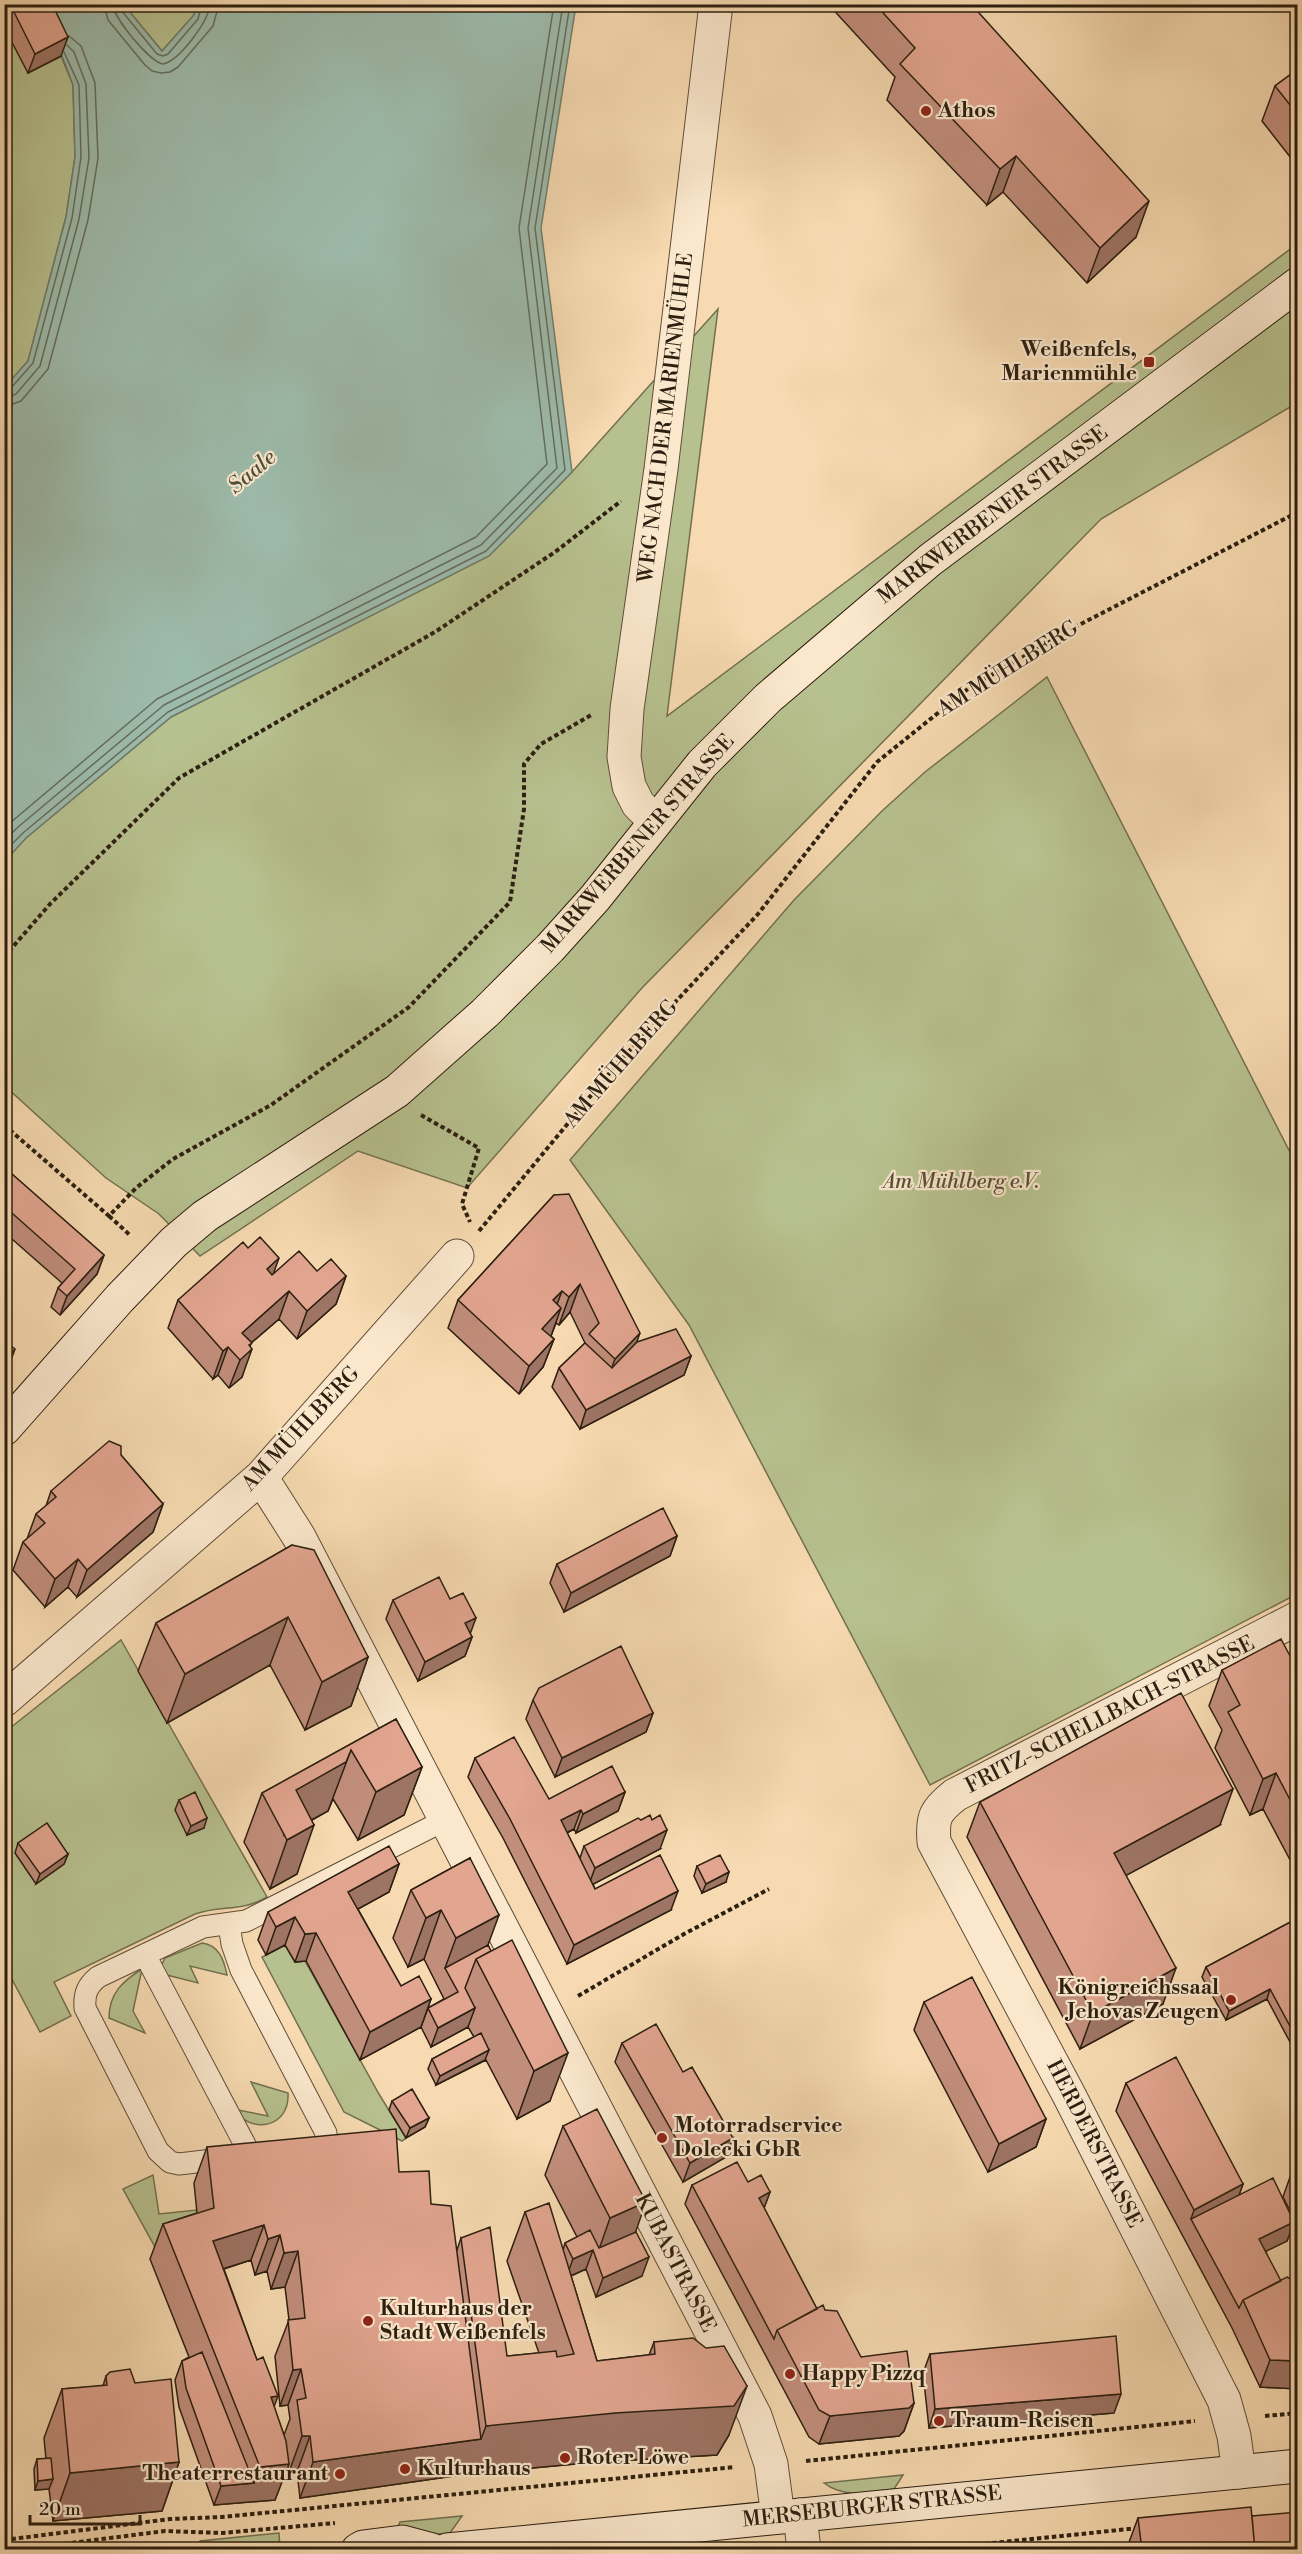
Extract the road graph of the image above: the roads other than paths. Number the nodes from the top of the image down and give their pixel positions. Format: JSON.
{"nodes":[{"id":1,"x":716,"y":4,"type":"edge"},
{"id":2,"x":1298,"y":284,"type":"edge"},
{"id":3,"x":655,"y":821,"type":"junction"},
{"id":4,"x":466,"y":1246,"type":"road end"},
{"id":5,"x":4,"y":1429,"type":"edge"},
{"id":6,"x":261,"y":1477,"type":"junction"},
{"id":7,"x":1298,"y":1618,"type":"edge"},
{"id":8,"x":4,"y":1700,"type":"edge"},
{"id":9,"x":445,"y":1820,"type":"junction"},
{"id":10,"x":933,"y":1824,"type":"joint"},
{"id":11,"x":229,"y":1925,"type":"junction"},
{"id":12,"x":145,"y":1955,"type":"junction"},
{"id":13,"x":268,"y":2155,"type":"junction"},
{"id":14,"x":1298,"y":2466,"type":"edge"},
{"id":15,"x":1239,"y":2472,"type":"junction"},
{"id":16,"x":789,"y":2516,"type":"junction"},
{"id":17,"x":358,"y":2550,"type":"edge"},
{"id":18,"x":432,"y":2550,"type":"edge"},
{"id":19,"x":447,"y":2550,"type":"edge"},
{"id":20,"x":804,"y":2550,"type":"edge"}],
"edges":[{"from":1,"to":3,"type":"street","name":"WEG NACH DER MARIENMÜHLE"},
{"from":2,"to":3,"type":"street","name":"MARKWERBENER STRASSE"},
{"from":3,"to":5,"type":"street","name":"MARKWERBENER STRASSE"},
{"from":4,"to":6,"type":"street","name":"AM MÜHLBERG"},
{"from":6,"to":8,"type":"street","name":"AM MÜHLBERG"},
{"from":6,"to":9,"type":"street","name":"KUBASTRASSE"},
{"from":7,"to":10,"type":"street","name":"FRITZ-SCHELLBACH-STRASSE"},
{"from":9,"to":11,"type":"lane"},
{"from":9,"to":16,"type":"street","name":"KUBASTRASSE"},
{"from":10,"to":15,"type":"street","name":"HERDERSTRASSE"},
{"from":11,"to":12,"type":"lane"},
{"from":11,"to":13,"type":"lane"},
{"from":12,"to":13,"type":"lane"},
{"from":12,"to":13,"type":"lane"},
{"from":14,"to":15,"type":"street","name":"MERSEBURGER STRASSE"},
{"from":15,"to":16,"type":"street","name":"MERSEBURGER STRASSE"},
{"from":16,"to":19,"type":"street","name":"MERSEBURGER STRASSE"},
{"from":16,"to":20,"type":"street","name":"KUBASTRASSE"},
{"from":17,"to":18,"type":"street"}]}
